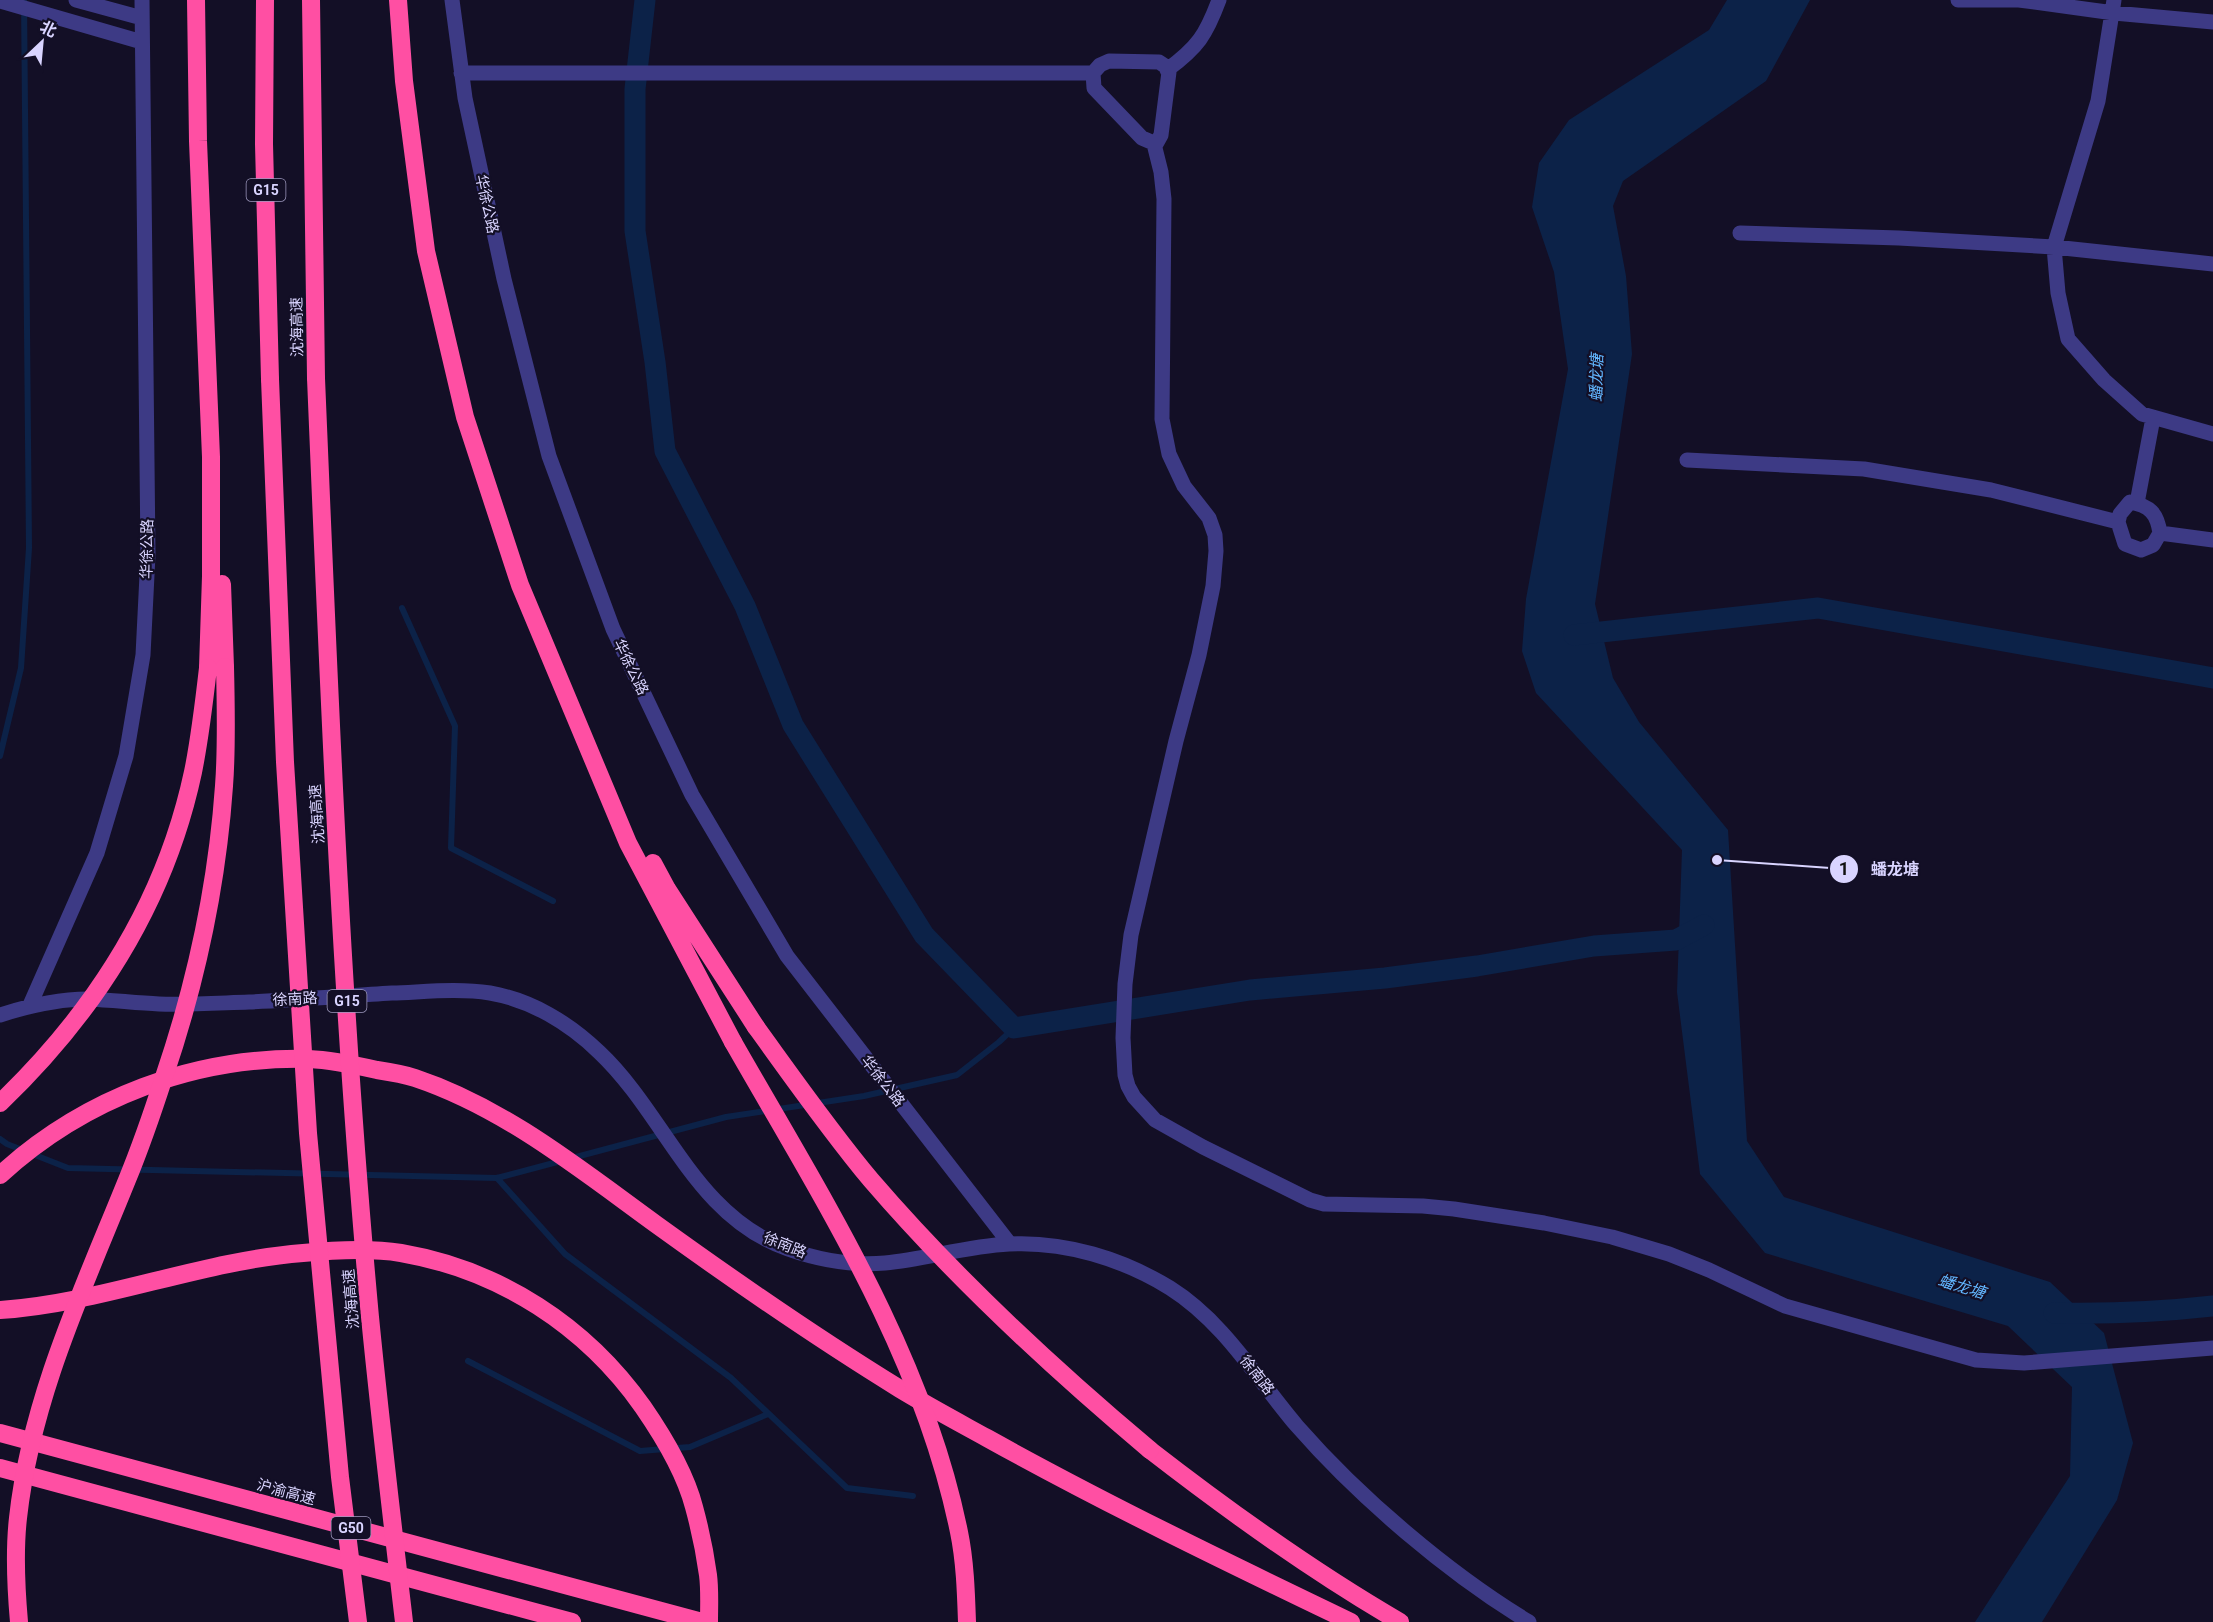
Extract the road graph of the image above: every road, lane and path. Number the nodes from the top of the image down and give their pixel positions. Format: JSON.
{"nodes":[{"id":1,"x":76,"y":0,"type":"edge"},
{"id":2,"x":142,"y":0,"type":"edge"},
{"id":3,"x":196,"y":0,"type":"edge"},
{"id":4,"x":265,"y":0,"type":"edge"},
{"id":5,"x":311,"y":0,"type":"edge"},
{"id":6,"x":398,"y":0,"type":"edge"},
{"id":7,"x":452,"y":0,"type":"edge"},
{"id":8,"x":1219,"y":0,"type":"edge"},
{"id":9,"x":1958,"y":0,"type":"edge"},
{"id":10,"x":0,"y":1,"type":"edge"},
{"id":11,"x":2114,"y":7,"type":"edge"},
{"id":12,"x":142,"y":18,"type":"junction"},
{"id":13,"x":2213,"y":22,"type":"edge"},
{"id":14,"x":142,"y":42,"type":"junction"},
{"id":15,"x":1167,"y":70,"type":"junction"},
{"id":16,"x":461,"y":73,"type":"junction"},
{"id":17,"x":1093,"y":73,"type":"junction"},
{"id":18,"x":1154,"y":144,"type":"junction"},
{"id":19,"x":1740,"y":233,"type":"dead end"},
{"id":20,"x":2054,"y":248,"type":"junction"},
{"id":21,"x":2213,"y":264,"type":"edge"},
{"id":22,"x":2153,"y":418,"type":"junction"},
{"id":23,"x":2213,"y":434,"type":"edge"},
{"id":24,"x":1687,"y":460,"type":"dead end"},
{"id":25,"x":2137,"y":503,"type":"junction"},
{"id":26,"x":2118,"y":522,"type":"junction"},
{"id":27,"x":2160,"y":533,"type":"junction"},
{"id":28,"x":2213,"y":540,"type":"edge"},
{"id":29,"x":216,"y":668,"type":"junction"},
{"id":30,"x":584,"y":738,"type":"junction"},
{"id":31,"x":30,"y":1005,"type":"junction"},
{"id":32,"x":0,"y":1014,"type":"edge"},
{"id":33,"x":0,"y":1103,"type":"edge"},
{"id":34,"x":0,"y":1175,"type":"edge"},
{"id":35,"x":1011,"y":1244,"type":"junction"},
{"id":36,"x":0,"y":1310,"type":"edge"},
{"id":37,"x":2213,"y":1348,"type":"edge"},
{"id":38,"x":0,"y":1433,"type":"edge"},
{"id":39,"x":0,"y":1468,"type":"edge"},
{"id":40,"x":19,"y":1622,"type":"edge"},
{"id":41,"x":358,"y":1622,"type":"edge"},
{"id":42,"x":404,"y":1622,"type":"edge"},
{"id":43,"x":572,"y":1622,"type":"edge"},
{"id":44,"x":702,"y":1622,"type":"edge"},
{"id":45,"x":710,"y":1622,"type":"edge"},
{"id":46,"x":967,"y":1622,"type":"edge"},
{"id":47,"x":1351,"y":1622,"type":"edge"},
{"id":48,"x":1400,"y":1622,"type":"edge"},
{"id":49,"x":1529,"y":1622,"type":"edge"}],
"edges":[{"from":1,"to":12,"type":"street"},
{"from":2,"to":12,"type":"street","name":"华徐公路"},
{"from":3,"to":29,"type":"highway"},
{"from":4,"to":41,"type":"highway","name":"沈海高速","number":"G15","bridge":true},
{"from":5,"to":42,"type":"highway","name":"沈海高速","number":"G15","bridge":true},
{"from":6,"to":30,"type":"highway"},
{"from":7,"to":16,"type":"street","name":"华徐公路"},
{"from":8,"to":15,"type":"street"},
{"from":9,"to":11,"type":"street"},
{"from":10,"to":14,"type":"street"},
{"from":11,"to":13,"type":"street"},
{"from":11,"to":20,"type":"street"},
{"from":12,"to":14,"type":"street","name":"华徐公路"},
{"from":14,"to":31,"type":"street","name":"华徐公路"},
{"from":15,"to":17,"type":"street"},
{"from":15,"to":18,"type":"street"},
{"from":16,"to":17,"type":"street"},
{"from":16,"to":35,"type":"street","name":"华徐公路"},
{"from":17,"to":18,"type":"street"},
{"from":18,"to":37,"type":"street"},
{"from":19,"to":20,"type":"street"},
{"from":20,"to":21,"type":"street"},
{"from":20,"to":22,"type":"street"},
{"from":22,"to":23,"type":"street"},
{"from":22,"to":25,"type":"street"},
{"from":24,"to":26,"type":"street"},
{"from":25,"to":26,"type":"street"},
{"from":25,"to":27,"type":"street"},
{"from":26,"to":27,"type":"street"},
{"from":27,"to":28,"type":"street"},
{"from":29,"to":33,"type":"highway","bridge":true},
{"from":29,"to":40,"type":"highway","bridge":true},
{"from":30,"to":46,"type":"highway","bridge":true},
{"from":30,"to":48,"type":"highway","bridge":true},
{"from":31,"to":32,"type":"street","name":"徐南路"},
{"from":31,"to":35,"type":"street","name":"徐南路"},
{"from":34,"to":47,"type":"highway"},
{"from":35,"to":49,"type":"street","name":"徐南路"},
{"from":36,"to":45,"type":"highway"},
{"from":38,"to":44,"type":"highway","name":"沪渝高速","number":"G50"},
{"from":39,"to":43,"type":"highway","number":"G50"}]}
